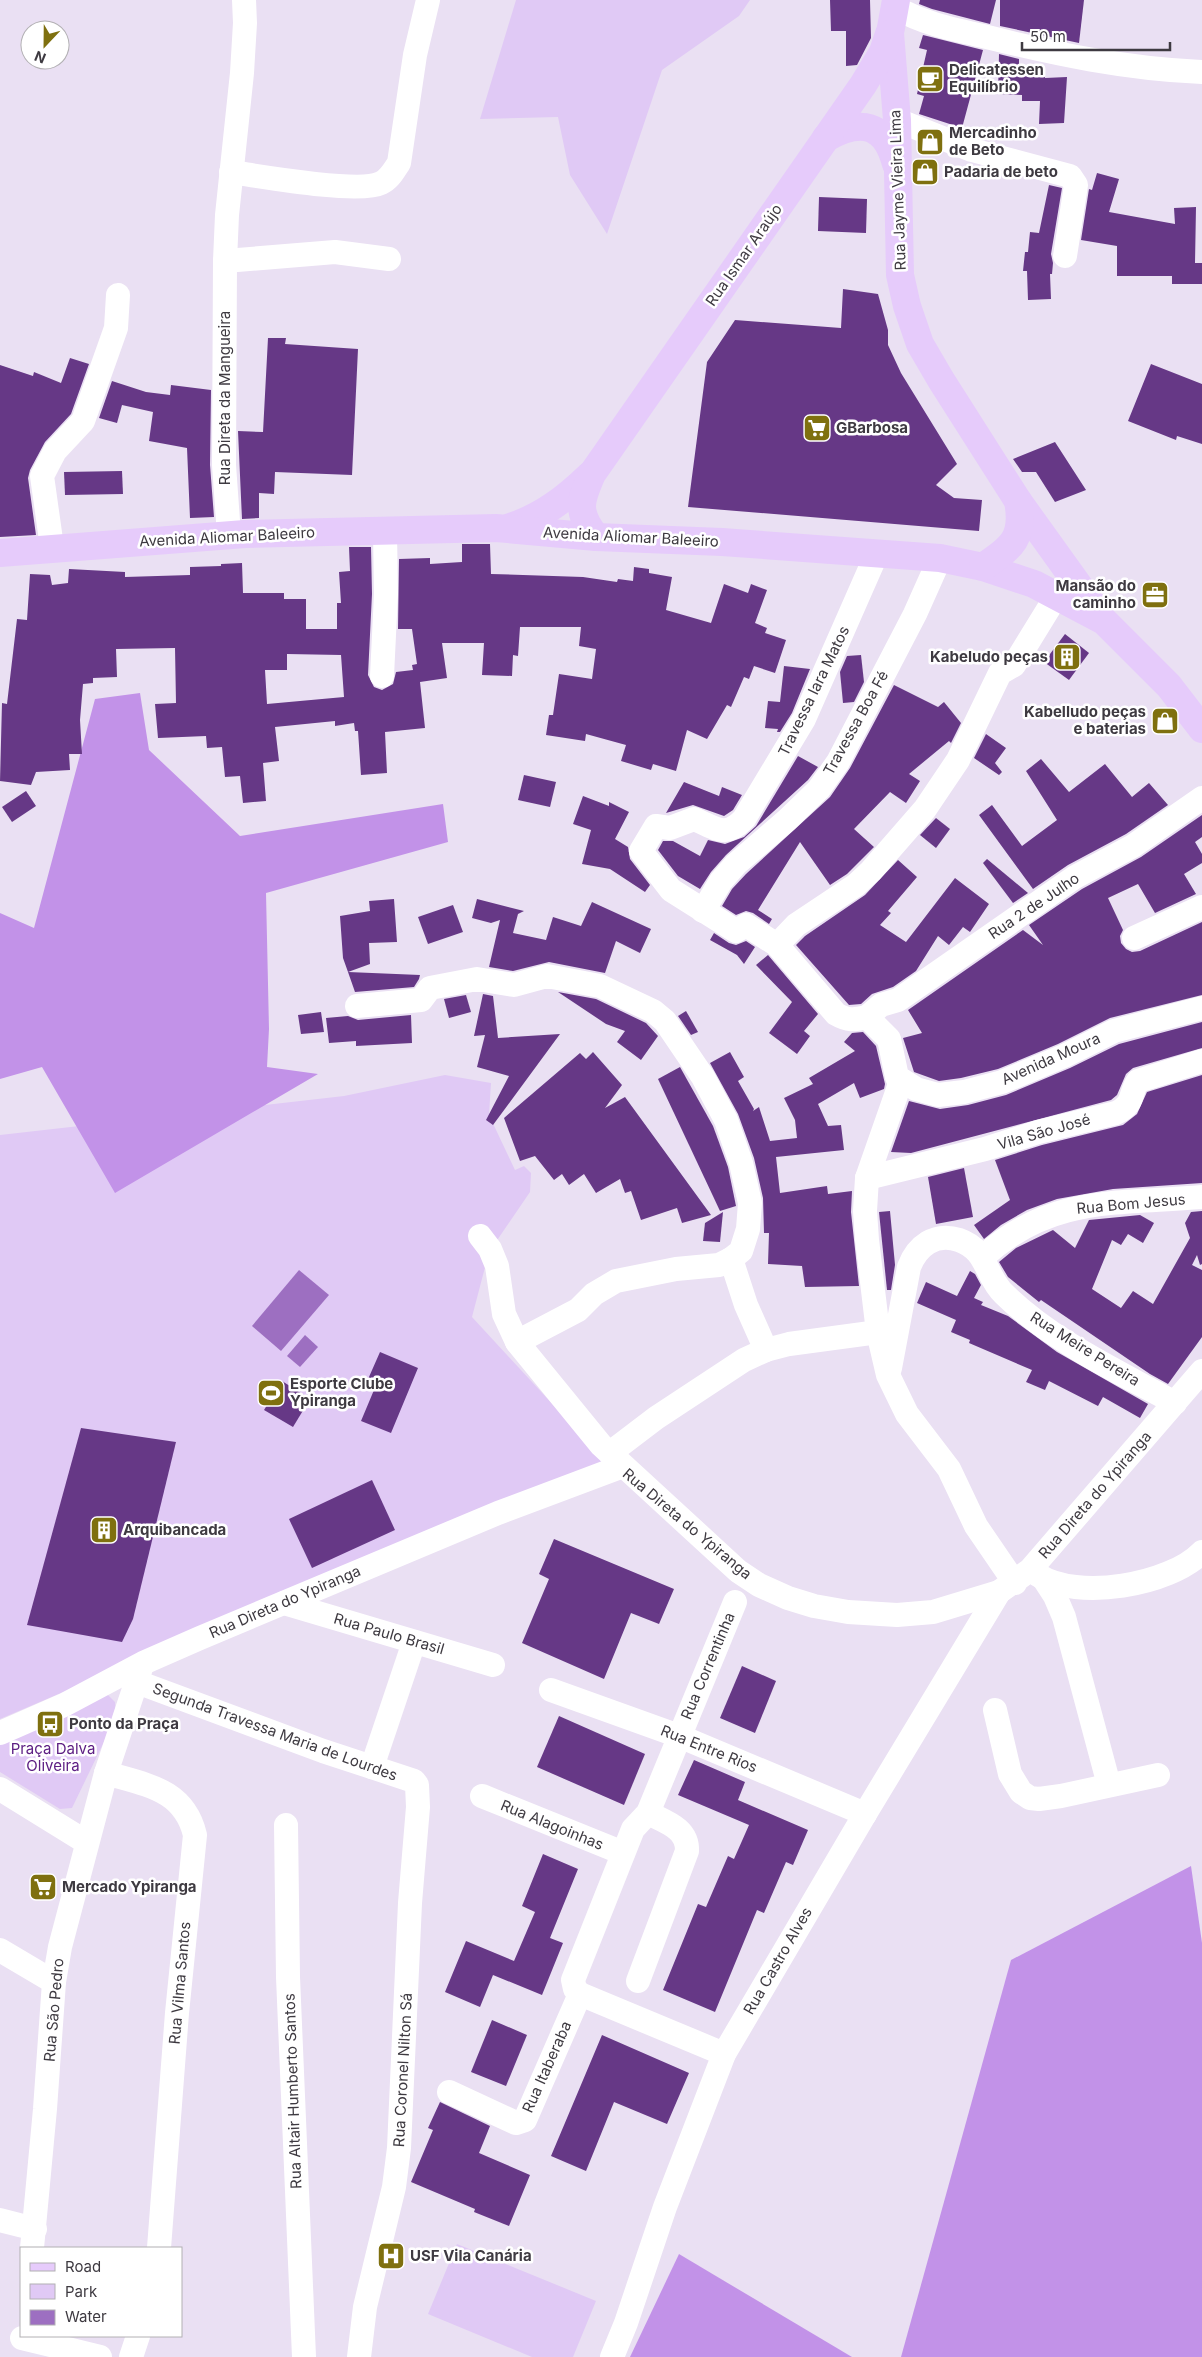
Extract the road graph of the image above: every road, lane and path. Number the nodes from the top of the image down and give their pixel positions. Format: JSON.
{"nodes":[{"id":1,"x":244,"y":0,"type":"edge"},
{"id":2,"x":428,"y":0,"type":"edge"},
{"id":3,"x":894,"y":14,"type":"edge"},
{"id":4,"x":1202,"y":72,"type":"edge"},
{"id":5,"x":897,"y":120,"type":"junction"},
{"id":6,"x":826,"y":138,"type":"junction"},
{"id":7,"x":231,"y":172,"type":"junction"},
{"id":8,"x":898,"y":174,"type":"junction"},
{"id":9,"x":1065,"y":256,"type":"dead end"},
{"id":10,"x":389,"y":260,"type":"dead end"},
{"id":11,"x":225,"y":261,"type":"junction"},
{"id":12,"x":118,"y":295,"type":"dead end"},
{"id":13,"x":592,"y":474,"type":"junction"},
{"id":14,"x":1018,"y":500,"type":"junction"},
{"id":15,"x":506,"y":529,"type":"junction"},
{"id":16,"x":385,"y":532,"type":"junction"},
{"id":17,"x":229,"y":536,"type":"junction"},
{"id":18,"x":596,"y":537,"type":"junction"},
{"id":19,"x":52,"y":547,"type":"junction"},
{"id":20,"x":0,"y":553,"type":"edge"},
{"id":21,"x":877,"y":553,"type":"junction"},
{"id":22,"x":940,"y":558,"type":"junction"},
{"id":23,"x":983,"y":566,"type":"junction"},
{"id":24,"x":1057,"y":594,"type":"junction"},
{"id":25,"x":1104,"y":621,"type":"junction"},
{"id":26,"x":382,"y":676,"type":"dead end"},
{"id":27,"x":1202,"y":729,"type":"edge"},
{"id":28,"x":1202,"y":798,"type":"edge"},
{"id":29,"x":1202,"y":907,"type":"edge"},
{"id":30,"x":703,"y":911,"type":"junction"},
{"id":31,"x":1134,"y":938,"type":"dead end"},
{"id":32,"x":777,"y":945,"type":"junction"},
{"id":33,"x":357,"y":1006,"type":"dead end"},
{"id":34,"x":1202,"y":1008,"type":"edge"},
{"id":35,"x":867,"y":1017,"type":"junction"},
{"id":36,"x":1202,"y":1061,"type":"edge"},
{"id":37,"x":901,"y":1081,"type":"junction"},
{"id":38,"x":867,"y":1178,"type":"junction"},
{"id":39,"x":1202,"y":1197,"type":"edge"},
{"id":40,"x":480,"y":1236,"type":"dead end"},
{"id":41,"x":983,"y":1256,"type":"junction"},
{"id":42,"x":731,"y":1259,"type":"junction"},
{"id":43,"x":878,"y":1332,"type":"junction"},
{"id":44,"x":517,"y":1342,"type":"junction"},
{"id":45,"x":766,"y":1350,"type":"junction"},
{"id":46,"x":1202,"y":1371,"type":"edge"},
{"id":47,"x":888,"y":1375,"type":"junction"},
{"id":48,"x":1175,"y":1403,"type":"junction"},
{"id":49,"x":616,"y":1460,"type":"junction"},
{"id":50,"x":1202,"y":1552,"type":"edge"},
{"id":51,"x":1022,"y":1581,"type":"junction"},
{"id":52,"x":735,"y":1602,"type":"dead end"},
{"id":53,"x":284,"y":1603,"type":"junction"},
{"id":54,"x":414,"y":1642,"type":"junction"},
{"id":55,"x":493,"y":1665,"type":"dead end"},
{"id":56,"x":140,"y":1672,"type":"junction"},
{"id":57,"x":551,"y":1690,"type":"dead end"},
{"id":58,"x":994,"y":1710,"type":"dead end"},
{"id":59,"x":0,"y":1734,"type":"edge"},
{"id":60,"x":679,"y":1736,"type":"junction"},
{"id":61,"x":372,"y":1767,"type":"junction"},
{"id":62,"x":106,"y":1773,"type":"junction"},
{"id":63,"x":1158,"y":1775,"type":"dead end"},
{"id":64,"x":414,"y":1781,"type":"joint"},
{"id":65,"x":1109,"y":1785,"type":"junction"},
{"id":66,"x":0,"y":1789,"type":"edge"},
{"id":67,"x":482,"y":1796,"type":"dead end"},
{"id":68,"x":648,"y":1813,"type":"junction"},
{"id":69,"x":865,"y":1814,"type":"junction"},
{"id":70,"x":286,"y":1825,"type":"dead end"},
{"id":71,"x":86,"y":1842,"type":"junction"},
{"id":72,"x":623,"y":1853,"type":"junction"},
{"id":73,"x":0,"y":1950,"type":"edge"},
{"id":74,"x":638,"y":1981,"type":"dead end"},
{"id":75,"x":54,"y":1982,"type":"junction"},
{"id":76,"x":580,"y":1994,"type":"junction"},
{"id":77,"x":724,"y":2054,"type":"junction"},
{"id":78,"x":449,"y":2092,"type":"dead end"},
{"id":79,"x":0,"y":2220,"type":"edge"},
{"id":80,"x":34,"y":2239,"type":"edge"},
{"id":81,"x":159,"y":2247,"type":"edge"},
{"id":82,"x":138,"y":2337,"type":"edge"},
{"id":83,"x":21,"y":2344,"type":"edge"},
{"id":84,"x":100,"y":2357,"type":"edge"},
{"id":85,"x":131,"y":2357,"type":"edge"},
{"id":86,"x":304,"y":2357,"type":"edge"},
{"id":87,"x":359,"y":2357,"type":"edge"},
{"id":88,"x":612,"y":2357,"type":"edge"}],
"edges":[{"from":1,"to":7,"type":"street","name":"Rua Direta da Mangueira"},
{"from":2,"to":7,"type":"street"},
{"from":3,"to":4,"type":"street"},
{"from":3,"to":5,"type":"main road","name":"Rua Jayme Vieira Lima"},
{"from":3,"to":6,"type":"main road","name":"Rua Ismar Araújo"},
{"from":5,"to":8,"type":"main road","name":"Rua Jayme Vieira Lima"},
{"from":5,"to":9,"type":"street"},
{"from":6,"to":8,"type":"main road"},
{"from":6,"to":13,"type":"main road","name":"Rua Ismar Araújo"},
{"from":7,"to":11,"type":"street","name":"Rua Direta da Mangueira"},
{"from":8,"to":14,"type":"main road","name":"Rua Jayme Vieira Lima"},
{"from":10,"to":11,"type":"street"},
{"from":11,"to":17,"type":"street","name":"Rua Direta da Mangueira"},
{"from":12,"to":19,"type":"street"},
{"from":13,"to":15,"type":"main road","name":"Rua Ismar Araújo"},
{"from":13,"to":18,"type":"main road","name":"Rua Ismar Araújo"},
{"from":14,"to":23,"type":"main road"},
{"from":14,"to":25,"type":"main road","name":"Rua Jayme Vieira Lima"},
{"from":15,"to":16,"type":"main road","name":"Avenida Aliomar Baleeiro"},
{"from":15,"to":18,"type":"main road","name":"Avenida Aliomar Baleeiro"},
{"from":16,"to":17,"type":"main road","name":"Avenida Aliomar Baleeiro"},
{"from":16,"to":26,"type":"street"},
{"from":17,"to":19,"type":"main road","name":"Avenida Aliomar Baleeiro"},
{"from":18,"to":21,"type":"main road","name":"Avenida Aliomar Baleeiro"},
{"from":19,"to":20,"type":"main road","name":"Avenida Aliomar Baleeiro"},
{"from":21,"to":22,"type":"main road","name":"Avenida Aliomar Baleeiro"},
{"from":21,"to":30,"type":"street","name":"Travessa Iara Matos"},
{"from":22,"to":23,"type":"main road","name":"Avenida Aliomar Baleeiro"},
{"from":22,"to":30,"type":"street","name":"Travessa Boa Fé"},
{"from":23,"to":24,"type":"main road","name":"Avenida Aliomar Baleeiro"},
{"from":24,"to":25,"type":"main road","name":"Avenida Aliomar Baleeiro"},
{"from":24,"to":32,"type":"street"},
{"from":25,"to":27,"type":"main road","name":"Avenida Aliomar Baleeiro"},
{"from":28,"to":35,"type":"street","name":"Rua 2 de Julho"},
{"from":29,"to":31,"type":"street"},
{"from":30,"to":32,"type":"street"},
{"from":32,"to":35,"type":"street"},
{"from":33,"to":42,"type":"street"},
{"from":34,"to":37,"type":"street","name":"Avenida Moura"},
{"from":35,"to":37,"type":"street"},
{"from":36,"to":38,"type":"street","name":"Vila São José"},
{"from":37,"to":38,"type":"street"},
{"from":38,"to":43,"type":"street"},
{"from":39,"to":41,"type":"street","name":"Rua Bom Jesus"},
{"from":40,"to":44,"type":"street"},
{"from":41,"to":47,"type":"street"},
{"from":41,"to":48,"type":"street","name":"Rua Meire Pereira"},
{"from":42,"to":44,"type":"street"},
{"from":42,"to":45,"type":"street"},
{"from":43,"to":45,"type":"street"},
{"from":43,"to":47,"type":"street"},
{"from":44,"to":49,"type":"street"},
{"from":45,"to":49,"type":"street"},
{"from":46,"to":48,"type":"street","name":"Rua Direta do Ypiranga"},
{"from":47,"to":51,"type":"street"},
{"from":48,"to":51,"type":"street","name":"Rua Direta do Ypiranga"},
{"from":49,"to":51,"type":"street","name":"Rua Direta do Ypiranga"},
{"from":49,"to":53,"type":"street","name":"Rua Direta do Ypiranga"},
{"from":50,"to":51,"type":"street"},
{"from":51,"to":65,"type":"street"},
{"from":51,"to":69,"type":"street","name":"Rua Castro Alves"},
{"from":52,"to":60,"type":"street","name":"Rua Correntinha"},
{"from":53,"to":54,"type":"street","name":"Rua Paulo Brasil"},
{"from":53,"to":56,"type":"street","name":"Rua Direta do Ypiranga"},
{"from":54,"to":55,"type":"street","name":"Rua Paulo Brasil"},
{"from":54,"to":61,"type":"street"},
{"from":56,"to":59,"type":"street","name":"Rua Direta do Ypiranga"},
{"from":56,"to":61,"type":"street","name":"Segunda Travessa Maria de Lourdes"},
{"from":56,"to":62,"type":"street","name":"Rua São Pedro"},
{"from":57,"to":60,"type":"street","name":"Rua Entre Rios"},
{"from":58,"to":65,"type":"street"},
{"from":60,"to":68,"type":"street","name":"Rua Correntinha"},
{"from":60,"to":69,"type":"street","name":"Rua Entre Rios"},
{"from":61,"to":64,"type":"street","name":"Segunda Travessa Maria de Lourdes"},
{"from":62,"to":71,"type":"street","name":"Rua São Pedro"},
{"from":62,"to":81,"type":"street","name":"Rua Vilma Santos"},
{"from":63,"to":65,"type":"street"},
{"from":64,"to":87,"type":"street","name":"Rua Coronel Nilton Sá"},
{"from":66,"to":71,"type":"street"},
{"from":67,"to":72,"type":"street","name":"Rua Alagoinhas"},
{"from":68,"to":72,"type":"street"},
{"from":68,"to":74,"type":"street"},
{"from":69,"to":77,"type":"street","name":"Rua Castro Alves"},
{"from":70,"to":86,"type":"street","name":"Rua Altair Humberto Santos"},
{"from":71,"to":75,"type":"street","name":"Rua São Pedro"},
{"from":72,"to":76,"type":"street"},
{"from":73,"to":75,"type":"street"},
{"from":75,"to":80,"type":"street","name":"Rua São Pedro"},
{"from":76,"to":77,"type":"street"},
{"from":76,"to":78,"type":"street","name":"Rua Itaberaba"},
{"from":77,"to":88,"type":"street","name":"Rua Castro Alves"},
{"from":79,"to":80,"type":"street"},
{"from":82,"to":85,"type":"street"},
{"from":83,"to":84,"type":"street"}]}
